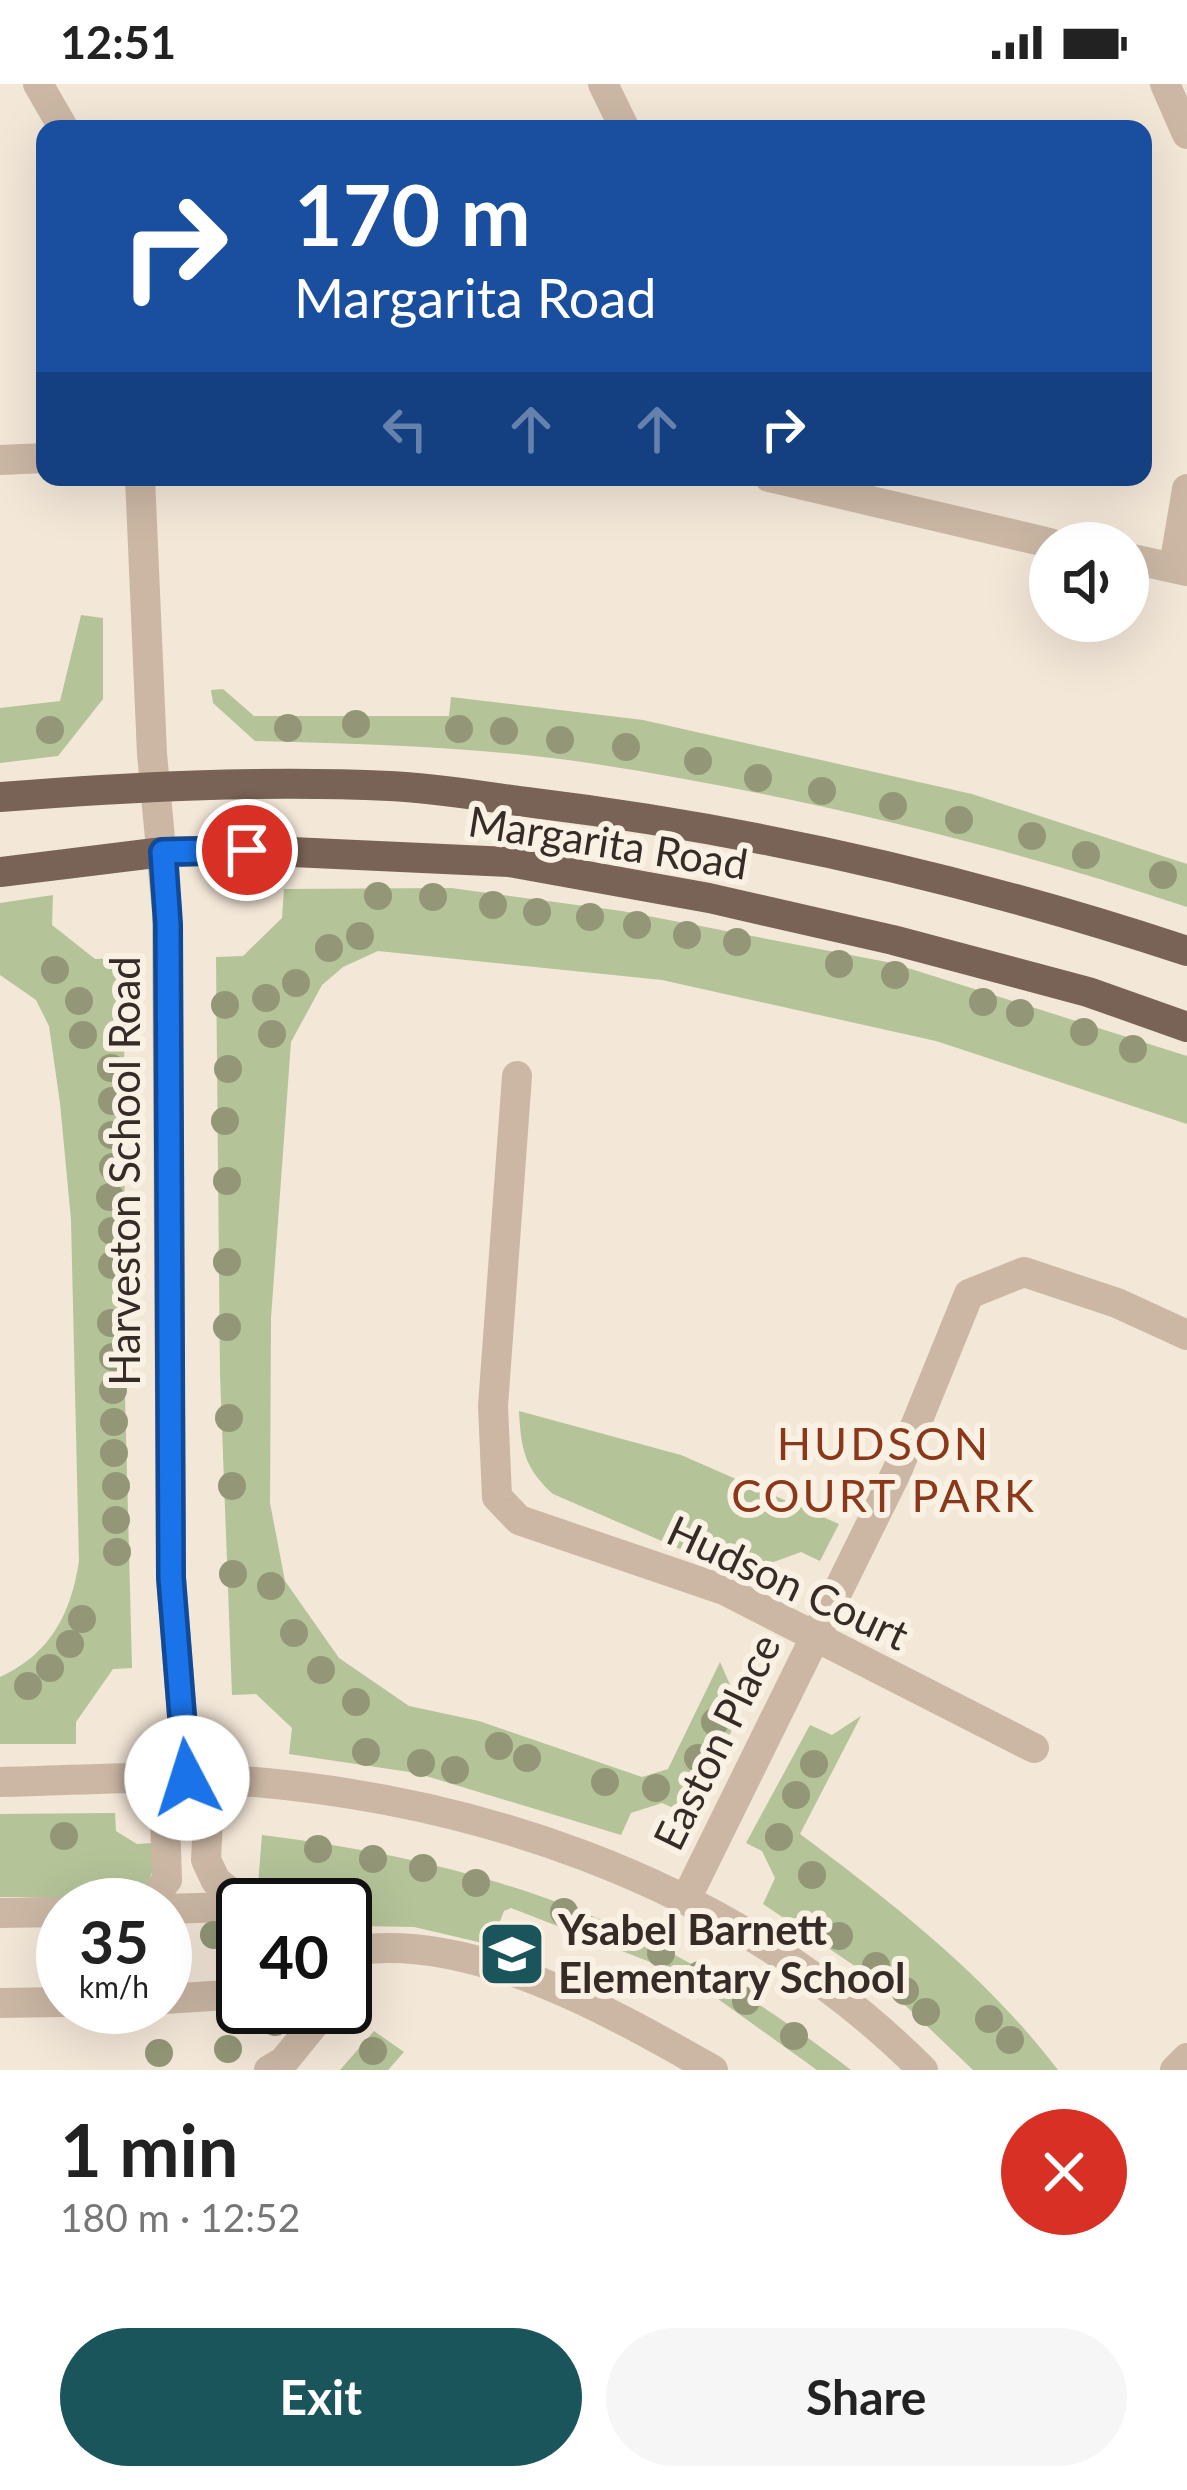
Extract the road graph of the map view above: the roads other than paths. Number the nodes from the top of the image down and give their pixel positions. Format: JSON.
{"nodes":[{"id":1,"x":38,"y":84,"type":"edge"},
{"id":2,"x":603,"y":84,"type":"edge"},
{"id":3,"x":1165,"y":84,"type":"edge"},
{"id":4,"x":59,"y":120,"type":"edge"},
{"id":5,"x":621,"y":120,"type":"edge"},
{"id":6,"x":1187,"y":134,"type":"edge"},
{"id":7,"x":36,"y":458,"type":"edge"},
{"id":8,"x":0,"y":460,"type":"edge"},
{"id":9,"x":140,"y":486,"type":"edge"},
{"id":10,"x":807,"y":486,"type":"edge"},
{"id":11,"x":1187,"y":489,"type":"edge"},
{"id":12,"x":1029,"y":539,"type":"edge"},
{"id":13,"x":1149,"y":562,"type":"edge"},
{"id":14,"x":1180,"y":569,"type":"edge"},
{"id":15,"x":156,"y":785,"type":"junction"},
{"id":16,"x":0,"y":797,"type":"edge"},
{"id":17,"x":163,"y":852,"type":"junction"},
{"id":18,"x":0,"y":872,"type":"edge"},
{"id":19,"x":1187,"y":951,"type":"edge"},
{"id":20,"x":1187,"y":1027,"type":"edge"},
{"id":21,"x":517,"y":1076,"type":"dead end"},
{"id":22,"x":1187,"y":1335,"type":"edge"},
{"id":23,"x":816,"y":1637,"type":"junction"},
{"id":24,"x":1034,"y":1748,"type":"dead end"},
{"id":25,"x":187,"y":1778,"type":"junction"},
{"id":26,"x":0,"y":1782,"type":"edge"},
{"id":27,"x":167,"y":1878,"type":"edge"},
{"id":28,"x":216,"y":1882,"type":"edge"},
{"id":29,"x":686,"y":1899,"type":"junction"},
{"id":30,"x":0,"y":1912,"type":"edge"},
{"id":31,"x":36,"y":1912,"type":"edge"},
{"id":32,"x":372,"y":1951,"type":"edge"},
{"id":33,"x":36,"y":2002,"type":"edge"},
{"id":34,"x":0,"y":2003,"type":"edge"},
{"id":35,"x":306,"y":2034,"type":"edge"},
{"id":36,"x":1187,"y":2058,"type":"edge"},
{"id":37,"x":269,"y":2070,"type":"edge"},
{"id":38,"x":713,"y":2070,"type":"edge"},
{"id":39,"x":923,"y":2070,"type":"edge"},
{"id":40,"x":1175,"y":2070,"type":"edge"}],
"edges":[{"from":1,"to":4,"type":"street"},
{"from":2,"to":5,"type":"street"},
{"from":3,"to":6,"type":"street"},
{"from":7,"to":8,"type":"street"},
{"from":9,"to":15,"type":"street","name":"Harveston School Road"},
{"from":10,"to":12,"type":"street"},
{"from":11,"to":14,"type":"street"},
{"from":13,"to":14,"type":"street"},
{"from":15,"to":16,"type":"main road","name":"Margarita Road"},
{"from":15,"to":17,"type":"street","name":"Harveston School Road"},
{"from":15,"to":19,"type":"main road","name":"Margarita Road"},
{"from":17,"to":18,"type":"main road","name":"Margarita Road"},
{"from":17,"to":20,"type":"main road","name":"Margarita Road"},
{"from":17,"to":25,"type":"street","name":"Harveston School Road"},
{"from":21,"to":23,"type":"street","name":"Hudson Court"},
{"from":22,"to":23,"type":"street","name":"Easton Place"},
{"from":23,"to":24,"type":"street","name":"Hudson Court"},
{"from":23,"to":29,"type":"street","name":"Easton Place"},
{"from":25,"to":26,"type":"street"},
{"from":25,"to":27,"type":"street"},
{"from":25,"to":28,"type":"street"},
{"from":25,"to":29,"type":"street"},
{"from":29,"to":39,"type":"street"},
{"from":30,"to":31,"type":"street"},
{"from":32,"to":38,"type":"street"},
{"from":33,"to":34,"type":"street"},
{"from":35,"to":37,"type":"street"},
{"from":36,"to":40,"type":"street"}]}
